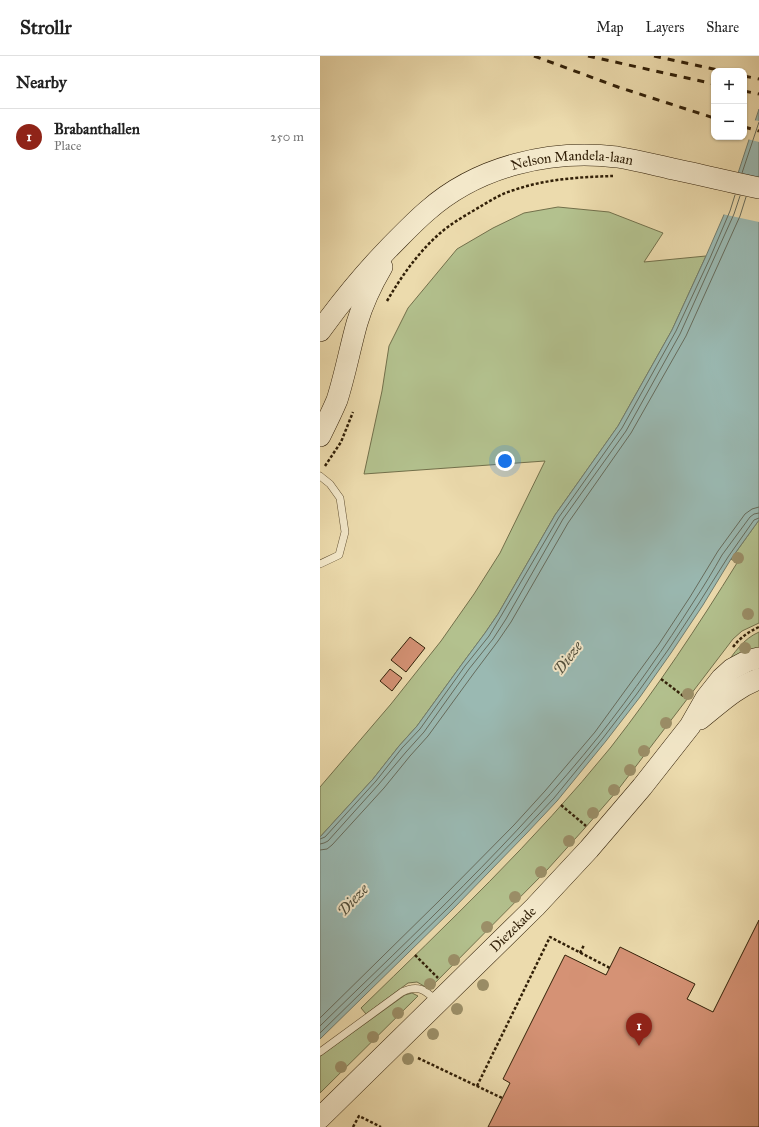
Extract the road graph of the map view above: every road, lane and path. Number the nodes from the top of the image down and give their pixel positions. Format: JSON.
{"nodes":[{"id":1,"x":614,"y":176,"type":"dead end"},
{"id":2,"x":759,"y":188,"type":"edge"},
{"id":3,"x":403,"y":234,"type":"junction"},
{"id":4,"x":385,"y":303,"type":"dead end"},
{"id":5,"x":320,"y":331,"type":"edge"},
{"id":6,"x":320,"y":436,"type":"edge"},
{"id":7,"x":320,"y":476,"type":"edge"},
{"id":8,"x":320,"y":564,"type":"edge"},
{"id":9,"x":759,"y":658,"type":"edge"},
{"id":10,"x":661,"y":679,"type":"dead end"},
{"id":11,"x":759,"y":679,"type":"edge"},
{"id":12,"x":677,"y":692,"type":"dead end"},
{"id":13,"x":690,"y":726,"type":"junction"},
{"id":14,"x":561,"y":805,"type":"dead end"},
{"id":15,"x":590,"y":829,"type":"dead end"},
{"id":16,"x":584,"y":945,"type":"dead end"},
{"id":17,"x":580,"y":953,"type":"junction"},
{"id":18,"x":415,"y":955,"type":"dead end"},
{"id":19,"x":610,"y":968,"type":"dead end"},
{"id":20,"x":431,"y":971,"type":"dead end"},
{"id":21,"x":438,"y":1003,"type":"junction"},
{"id":22,"x":320,"y":1052,"type":"edge"},
{"id":23,"x":418,"y":1058,"type":"dead end"},
{"id":24,"x":477,"y":1086,"type":"junction"},
{"id":25,"x":502,"y":1098,"type":"dead end"},
{"id":26,"x":320,"y":1118,"type":"edge"},
{"id":27,"x":353,"y":1127,"type":"edge"},
{"id":28,"x":381,"y":1127,"type":"edge"}],
"edges":[{"from":1,"to":4,"type":"path","name":"Nelson Mandela-laan"},
{"from":2,"to":3,"type":"main road","name":"Nelson Mandela-laan"},
{"from":3,"to":5,"type":"main road","name":"Nelson Mandela-laan"},
{"from":3,"to":6,"type":"main road","name":"Nelson Mandela-laan"},
{"from":7,"to":8,"type":"lane"},
{"from":9,"to":13,"type":"main road","name":"Diezekade"},
{"from":10,"to":12,"type":"path"},
{"from":11,"to":13,"type":"main road","name":"Diezekade"},
{"from":13,"to":21,"type":"main road","name":"Diezekade"},
{"from":14,"to":15,"type":"path"},
{"from":16,"to":17,"type":"path"},
{"from":17,"to":19,"type":"path"},
{"from":17,"to":24,"type":"path"},
{"from":18,"to":20,"type":"path"},
{"from":21,"to":22,"type":"lane"},
{"from":21,"to":26,"type":"main road","name":"Diezekade"},
{"from":23,"to":24,"type":"path"},
{"from":24,"to":25,"type":"path"},
{"from":27,"to":28,"type":"path"}]}
